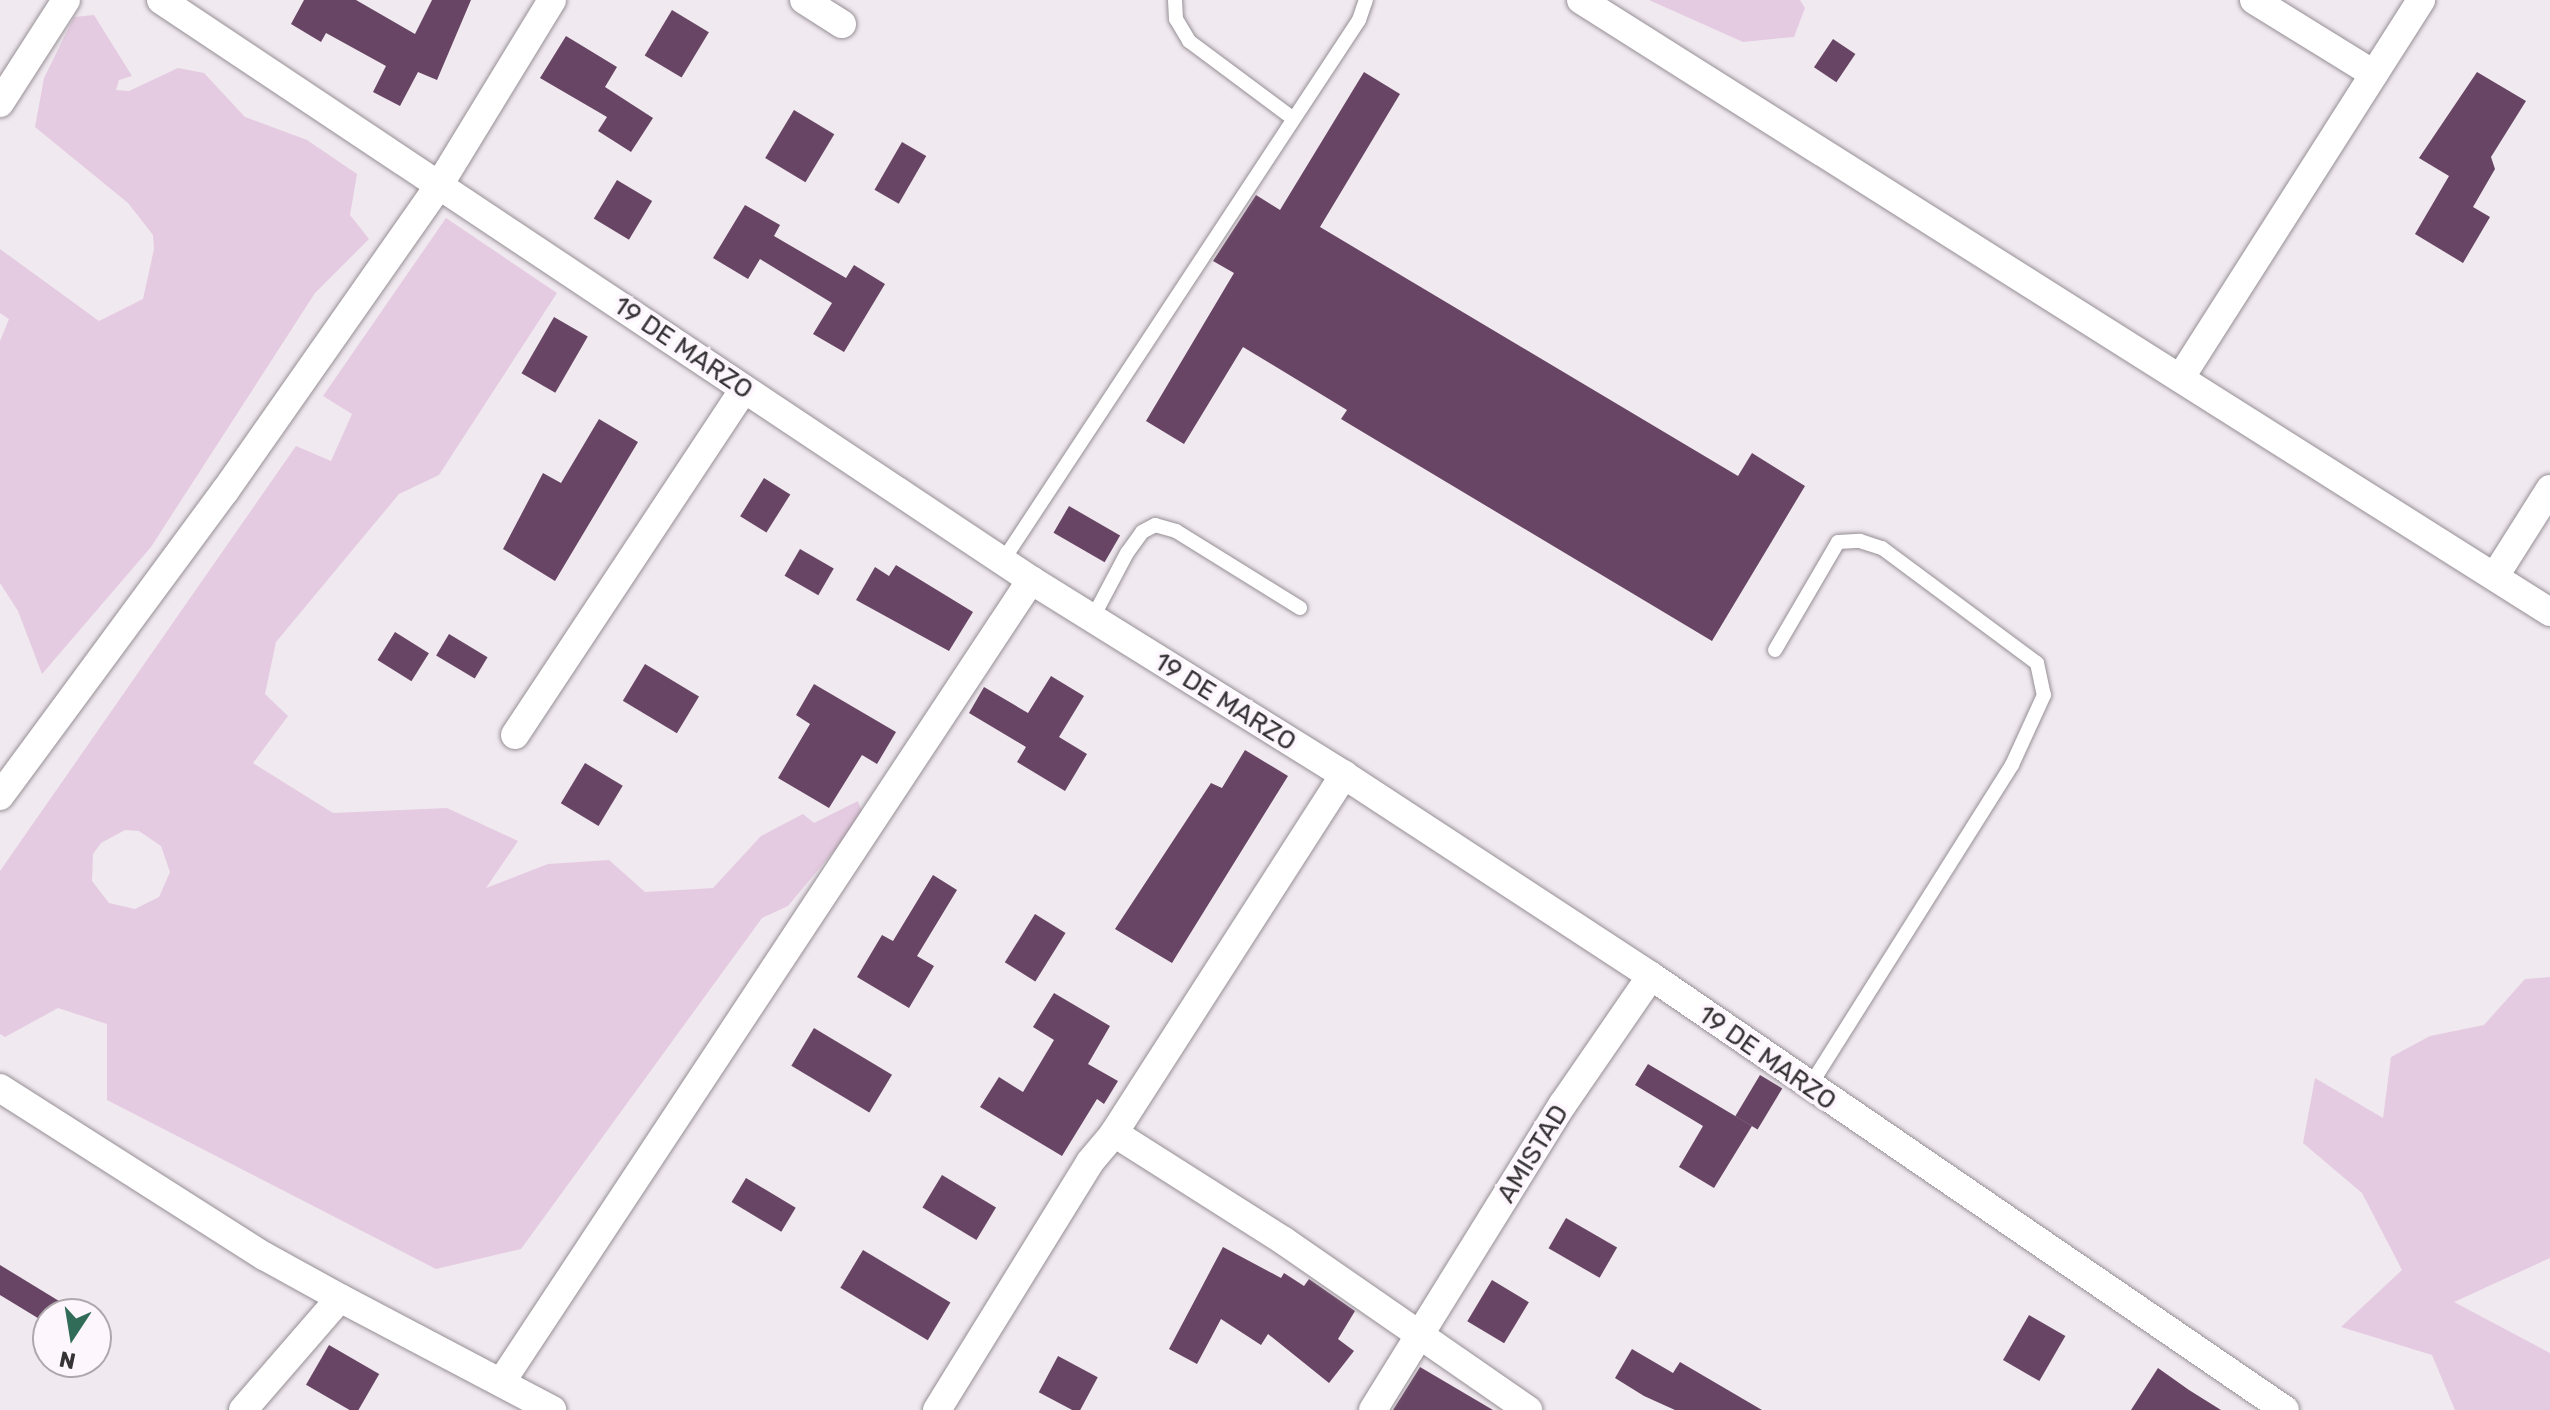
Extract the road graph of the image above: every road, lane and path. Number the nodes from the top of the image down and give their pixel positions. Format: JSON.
{"nodes":[{"id":1,"x":66,"y":0,"type":"edge"},
{"id":2,"x":161,"y":0,"type":"edge"},
{"id":3,"x":552,"y":0,"type":"edge"},
{"id":4,"x":804,"y":0,"type":"edge"},
{"id":5,"x":1175,"y":0,"type":"edge"},
{"id":6,"x":1366,"y":0,"type":"edge"},
{"id":7,"x":1581,"y":0,"type":"edge"},
{"id":8,"x":2254,"y":0,"type":"edge"},
{"id":9,"x":2421,"y":0,"type":"edge"},
{"id":10,"x":842,"y":24,"type":"dead end"},
{"id":11,"x":2374,"y":74,"type":"junction"},
{"id":12,"x":0,"y":103,"type":"edge"},
{"id":13,"x":1291,"y":117,"type":"junction"},
{"id":14,"x":441,"y":182,"type":"junction"},
{"id":15,"x":2181,"y":377,"type":"junction"},
{"id":16,"x":743,"y":390,"type":"junction"},
{"id":17,"x":2550,"y":489,"type":"edge"},
{"id":18,"x":1004,"y":559,"type":"junction"},
{"id":19,"x":2495,"y":576,"type":"junction"},
{"id":20,"x":1031,"y":580,"type":"junction"},
{"id":21,"x":1300,"y":608,"type":"dead end"},
{"id":22,"x":2550,"y":612,"type":"edge"},
{"id":23,"x":1092,"y":619,"type":"junction"},
{"id":24,"x":1775,"y":650,"type":"dead end"},
{"id":25,"x":515,"y":735,"type":"dead end"},
{"id":26,"x":1344,"y":775,"type":"junction"},
{"id":27,"x":0,"y":796,"type":"edge"},
{"id":28,"x":1651,"y":976,"type":"junction"},
{"id":29,"x":0,"y":1088,"type":"edge"},
{"id":30,"x":1809,"y":1088,"type":"junction"},
{"id":31,"x":1114,"y":1133,"type":"junction"},
{"id":32,"x":340,"y":1298,"type":"junction"},
{"id":33,"x":1420,"y":1335,"type":"junction"},
{"id":34,"x":502,"y":1381,"type":"junction"},
{"id":35,"x":243,"y":1410,"type":"edge"},
{"id":36,"x":552,"y":1410,"type":"edge"},
{"id":37,"x":937,"y":1410,"type":"edge"},
{"id":38,"x":1373,"y":1410,"type":"edge"},
{"id":39,"x":1528,"y":1410,"type":"edge"},
{"id":40,"x":2285,"y":1410,"type":"edge"}],
"edges":[{"from":1,"to":12,"type":"street"},
{"from":2,"to":14,"type":"street","name":"19 DE MARZO"},
{"from":3,"to":14,"type":"street"},
{"from":4,"to":10,"type":"street"},
{"from":5,"to":13,"type":"lane"},
{"from":6,"to":13,"type":"lane"},
{"from":7,"to":15,"type":"street"},
{"from":8,"to":11,"type":"street"},
{"from":9,"to":11,"type":"street"},
{"from":11,"to":15,"type":"street"},
{"from":13,"to":18,"type":"lane"},
{"from":14,"to":16,"type":"street","name":"19 DE MARZO"},
{"from":14,"to":27,"type":"street"},
{"from":15,"to":19,"type":"street"},
{"from":16,"to":18,"type":"street","name":"19 DE MARZO"},
{"from":16,"to":25,"type":"street"},
{"from":17,"to":19,"type":"street"},
{"from":18,"to":20,"type":"street","name":"19 DE MARZO"},
{"from":19,"to":22,"type":"street"},
{"from":20,"to":23,"type":"street","name":"19 DE MARZO"},
{"from":20,"to":34,"type":"street"},
{"from":21,"to":23,"type":"lane"},
{"from":23,"to":26,"type":"street","name":"19 DE MARZO"},
{"from":24,"to":30,"type":"lane"},
{"from":26,"to":28,"type":"street","name":"19 DE MARZO"},
{"from":26,"to":31,"type":"street"},
{"from":28,"to":30,"type":"street","name":"19 DE MARZO"},
{"from":28,"to":33,"type":"street","name":"AMISTAD"},
{"from":29,"to":32,"type":"street"},
{"from":30,"to":40,"type":"street","name":"19 DE MARZO"},
{"from":31,"to":33,"type":"street"},
{"from":31,"to":37,"type":"street"},
{"from":32,"to":34,"type":"street"},
{"from":32,"to":35,"type":"street"},
{"from":33,"to":38,"type":"street","name":"AMISTAD"},
{"from":33,"to":39,"type":"street"},
{"from":34,"to":36,"type":"street"}]}
